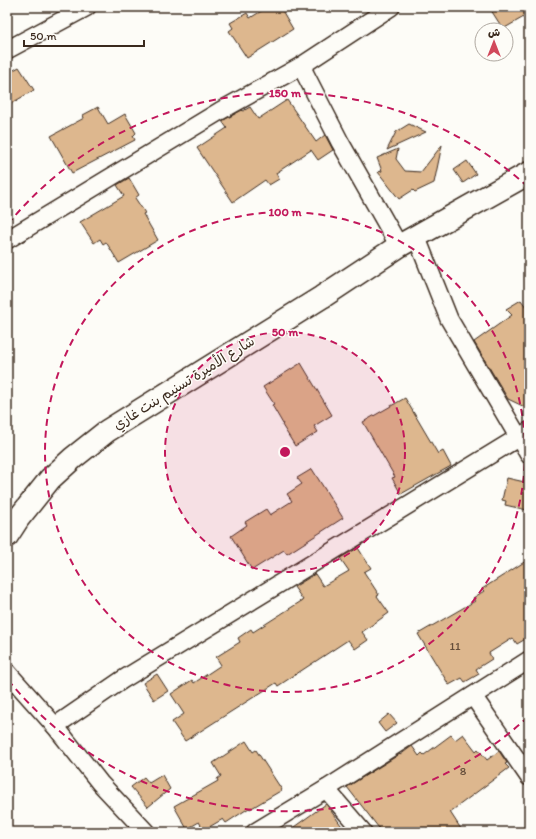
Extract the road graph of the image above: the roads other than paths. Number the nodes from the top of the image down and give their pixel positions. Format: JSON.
{"nodes":[{"id":1,"x":86,"y":7,"type":"edge"},
{"id":2,"x":391,"y":7,"type":"edge"},
{"id":3,"x":7,"y":50,"type":"edge"},
{"id":4,"x":301,"y":66,"type":"junction"},
{"id":5,"x":529,"y":173,"type":"edge"},
{"id":6,"x":7,"y":240,"type":"edge"},
{"id":7,"x":408,"y":241,"type":"junction"},
{"id":8,"x":524,"y":434,"type":"edge"},
{"id":9,"x":529,"y":455,"type":"edge"},
{"id":10,"x":7,"y":536,"type":"edge"},
{"id":11,"x":529,"y":660,"type":"edge"},
{"id":12,"x":7,"y":672,"type":"edge"},
{"id":13,"x":473,"y":696,"type":"junction"},
{"id":14,"x":55,"y":726,"type":"junction"},
{"id":15,"x":529,"y":777,"type":"edge"},
{"id":16,"x":326,"y":789,"type":"junction"},
{"id":17,"x":146,"y":832,"type":"edge"},
{"id":18,"x":255,"y":832,"type":"edge"},
{"id":19,"x":363,"y":832,"type":"edge"}],
"edges":[{"from":1,"to":3,"type":"street"},
{"from":2,"to":4,"type":"street"},
{"from":4,"to":6,"type":"street"},
{"from":4,"to":7,"type":"street"},
{"from":5,"to":7,"type":"main road","name":"شارع الأميرة تسنيم بنت غازي"},
{"from":7,"to":8,"type":"street"},
{"from":7,"to":10,"type":"main road","name":"شارع الأميرة تسنيم بنت غازي"},
{"from":8,"to":9,"type":"street"},
{"from":8,"to":14,"type":"street"},
{"from":11,"to":13,"type":"street"},
{"from":12,"to":14,"type":"street"},
{"from":13,"to":15,"type":"street"},
{"from":13,"to":16,"type":"street"},
{"from":14,"to":17,"type":"street"},
{"from":16,"to":18,"type":"street"},
{"from":16,"to":19,"type":"street"}]}
